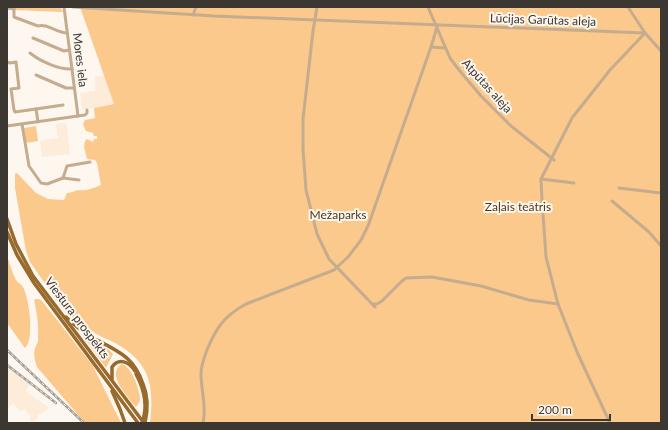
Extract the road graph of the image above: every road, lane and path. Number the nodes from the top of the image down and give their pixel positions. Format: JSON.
{"nodes":[{"id":1,"x":64,"y":7,"type":"edge"},
{"id":2,"x":73,"y":7,"type":"edge"},
{"id":3,"x":196,"y":7,"type":"edge"},
{"id":4,"x":317,"y":7,"type":"edge"},
{"id":5,"x":428,"y":7,"type":"edge"},
{"id":6,"x":628,"y":7,"type":"edge"},
{"id":7,"x":7,"y":8,"type":"edge"},
{"id":8,"x":14,"y":8,"type":"edge"},
{"id":9,"x":193,"y":15,"type":"junction"},
{"id":10,"x":315,"y":20,"type":"junction"},
{"id":11,"x":436,"y":26,"type":"junction"},
{"id":12,"x":67,"y":33,"type":"junction"},
{"id":13,"x":645,"y":33,"type":"junction"},
{"id":14,"x":33,"y":38,"type":"dead end"},
{"id":15,"x":431,"y":47,"type":"junction"},
{"id":16,"x":445,"y":48,"type":"junction"},
{"id":17,"x":69,"y":50,"type":"junction"},
{"id":18,"x":661,"y":51,"type":"edge"},
{"id":19,"x":30,"y":53,"type":"dead end"},
{"id":20,"x":7,"y":62,"type":"edge"},
{"id":21,"x":72,"y":69,"type":"junction"},
{"id":22,"x":36,"y":76,"type":"dead end"},
{"id":23,"x":74,"y":88,"type":"junction"},
{"id":24,"x":9,"y":90,"type":"edge"},
{"id":25,"x":63,"y":105,"type":"dead end"},
{"id":26,"x":36,"y":110,"type":"junction"},
{"id":27,"x":87,"y":110,"type":"dead end"},
{"id":28,"x":78,"y":116,"type":"junction"},
{"id":29,"x":38,"y":122,"type":"junction"},
{"id":30,"x":22,"y":124,"type":"junction"},
{"id":31,"x":7,"y":126,"type":"edge"},
{"id":32,"x":553,"y":158,"type":"junction"},
{"id":33,"x":90,"y":162,"type":"dead end"},
{"id":34,"x":63,"y":178,"type":"junction"},
{"id":35,"x":541,"y":179,"type":"junction"},
{"id":36,"x":80,"y":180,"type":"dead end"},
{"id":37,"x":574,"y":183,"type":"dead end"},
{"id":38,"x":619,"y":188,"type":"dead end"},
{"id":39,"x":661,"y":193,"type":"edge"},
{"id":40,"x":612,"y":201,"type":"dead end"},
{"id":41,"x":7,"y":219,"type":"edge"},
{"id":42,"x":7,"y":232,"type":"edge"},
{"id":43,"x":661,"y":246,"type":"edge"},
{"id":44,"x":338,"y":268,"type":"junction"},
{"id":45,"x":558,"y":304,"type":"junction"},
{"id":46,"x":56,"y":308,"type":"junction"},
{"id":47,"x":137,"y":373,"type":"junction"},
{"id":48,"x":104,"y":378,"type":"junction"},
{"id":49,"x":115,"y":385,"type":"junction"},
{"id":50,"x":135,"y":415,"type":"junction"},
{"id":51,"x":124,"y":421,"type":"edge"},
{"id":52,"x":138,"y":423,"type":"edge"},
{"id":53,"x":144,"y":423,"type":"edge"},
{"id":54,"x":203,"y":423,"type":"edge"},
{"id":55,"x":610,"y":423,"type":"edge"}],
"edges":[{"from":1,"to":12,"type":"street","name":"Mores iela"},
{"from":2,"to":9,"type":"street","name":"Lūcijas Garūtas aleja"},
{"from":3,"to":9,"type":"street"},
{"from":4,"to":10,"type":"street"},
{"from":5,"to":11,"type":"street","name":"Atpūtas aleja"},
{"from":6,"to":13,"type":"street"},
{"from":7,"to":8,"type":"street"},
{"from":8,"to":12,"type":"street"},
{"from":9,"to":10,"type":"street","name":"Lūcijas Garūtas aleja"},
{"from":10,"to":11,"type":"street","name":"Lūcijas Garūtas aleja"},
{"from":10,"to":44,"type":"street"},
{"from":11,"to":13,"type":"street","name":"Lūcijas Garūtas aleja"},
{"from":11,"to":15,"type":"street"},
{"from":11,"to":16,"type":"street","name":"Atpūtas aleja"},
{"from":12,"to":17,"type":"street","name":"Mores iela"},
{"from":13,"to":18,"type":"street"},
{"from":13,"to":32,"type":"street"},
{"from":14,"to":17,"type":"street"},
{"from":15,"to":16,"type":"street"},
{"from":15,"to":44,"type":"street"},
{"from":16,"to":32,"type":"street","name":"Atpūtas aleja"},
{"from":17,"to":21,"type":"street","name":"Mores iela"},
{"from":19,"to":21,"type":"street"},
{"from":20,"to":24,"type":"street"},
{"from":21,"to":23,"type":"street","name":"Mores iela"},
{"from":22,"to":23,"type":"street"},
{"from":23,"to":28,"type":"street","name":"Mores iela"},
{"from":24,"to":26,"type":"street"},
{"from":25,"to":26,"type":"street"},
{"from":26,"to":29,"type":"street"},
{"from":27,"to":28,"type":"street"},
{"from":28,"to":29,"type":"street"},
{"from":29,"to":30,"type":"street"},
{"from":30,"to":31,"type":"street"},
{"from":30,"to":34,"type":"street"},
{"from":32,"to":35,"type":"street"},
{"from":33,"to":34,"type":"street"},
{"from":34,"to":36,"type":"street"},
{"from":35,"to":37,"type":"street"},
{"from":35,"to":45,"type":"street"},
{"from":38,"to":39,"type":"street"},
{"from":40,"to":43,"type":"street"},
{"from":41,"to":46,"type":"main road","name":"Viestura prospekts"},
{"from":42,"to":48,"type":"main road","name":"Viestura prospekts"},
{"from":44,"to":45,"type":"street"},
{"from":44,"to":54,"type":"street"},
{"from":45,"to":55,"type":"street"},
{"from":46,"to":47,"type":"main road"},
{"from":46,"to":49,"type":"main road","name":"Viestura prospekts"},
{"from":47,"to":49,"type":"main road"},
{"from":47,"to":53,"type":"main road","bridge":true},
{"from":48,"to":50,"type":"main road","name":"Viestura prospekts"},
{"from":48,"to":51,"type":"main road"},
{"from":49,"to":50,"type":"main road","name":"Viestura prospekts"},
{"from":50,"to":52,"type":"main road","name":"Viestura prospekts"},
{"from":50,"to":53,"type":"main road","name":"Viestura prospekts"}]}
